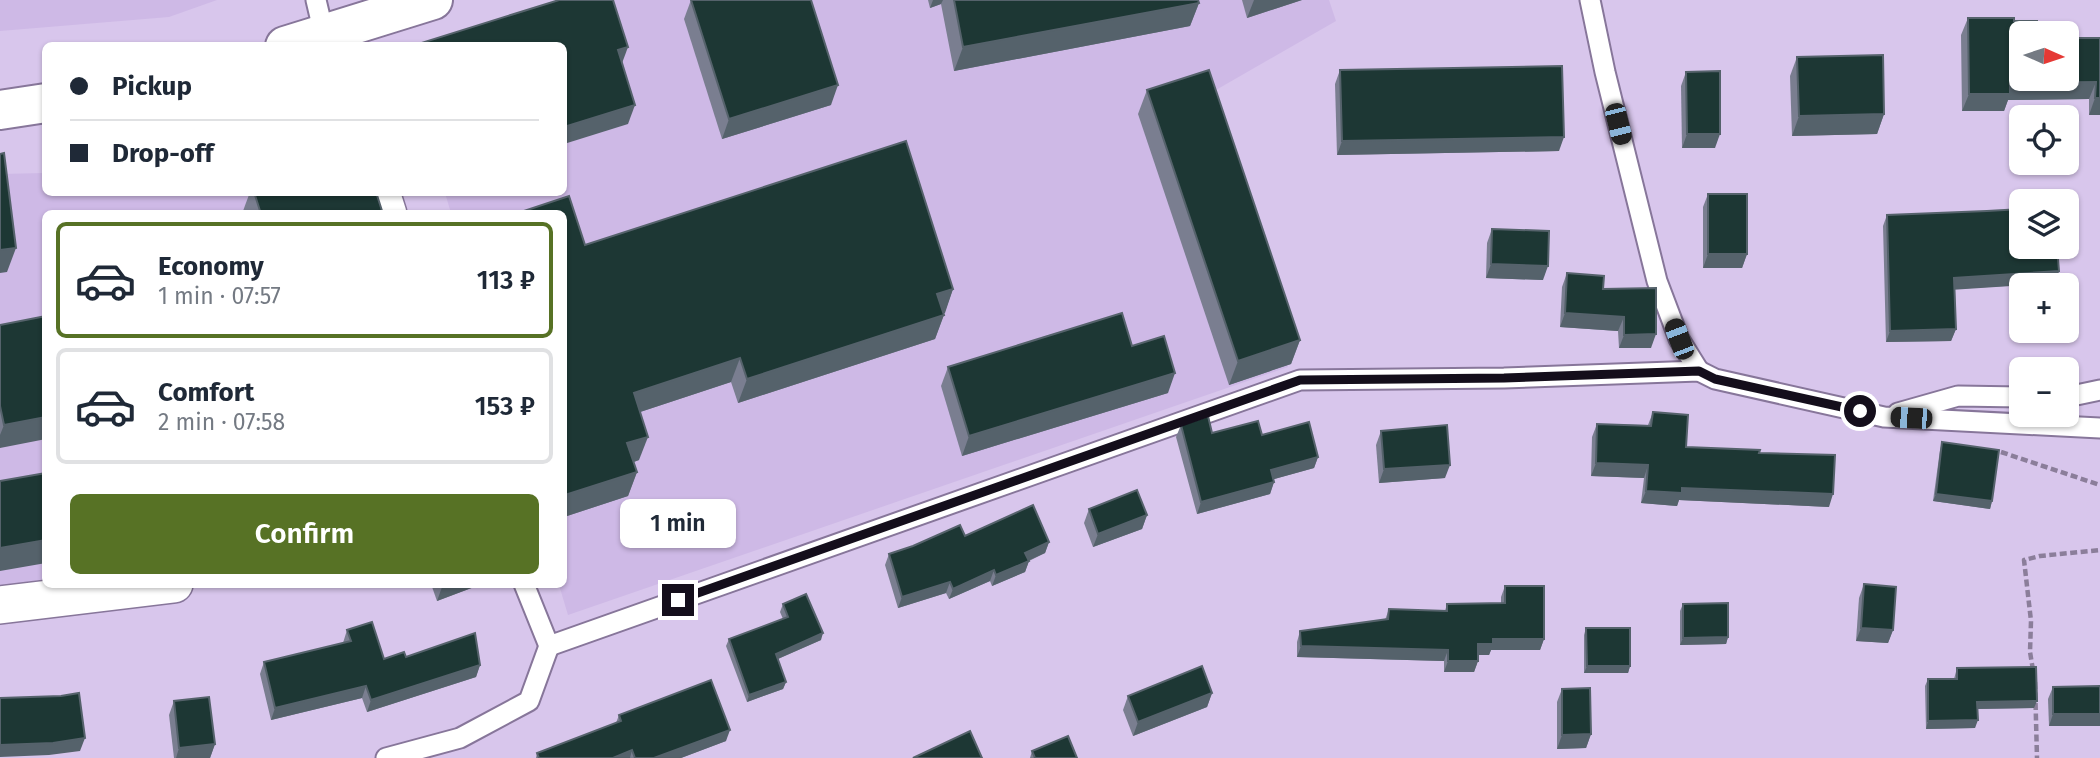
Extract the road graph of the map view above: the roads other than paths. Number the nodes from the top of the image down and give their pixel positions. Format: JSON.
{"nodes":[{"id":1,"x":433,"y":0,"type":"edge"},
{"id":2,"x":1590,"y":0,"type":"edge"},
{"id":3,"x":323,"y":26,"type":"edge"},
{"id":4,"x":293,"y":42,"type":"edge"},
{"id":5,"x":42,"y":104,"type":"edge"},
{"id":6,"x":0,"y":110,"type":"edge"},
{"id":7,"x":1699,"y":371,"type":"junction"},
{"id":8,"x":2100,"y":390,"type":"edge"},
{"id":9,"x":2079,"y":394,"type":"edge"},
{"id":10,"x":2009,"y":397,"type":"edge"},
{"id":11,"x":1884,"y":417,"type":"junction"},
{"id":12,"x":2100,"y":428,"type":"edge"},
{"id":13,"x":141,"y":588,"type":"edge"},
{"id":14,"x":526,"y":588,"type":"edge"},
{"id":15,"x":0,"y":605,"type":"edge"},
{"id":16,"x":549,"y":646,"type":"junction"},
{"id":17,"x":386,"y":758,"type":"edge"}],
"edges":[{"from":1,"to":3,"type":"main road"},
{"from":2,"to":7,"type":"lane"},
{"from":3,"to":4,"type":"main road"},
{"from":5,"to":6,"type":"main road"},
{"from":7,"to":11,"type":"lane"},
{"from":7,"to":16,"type":"lane"},
{"from":8,"to":9,"type":"lane"},
{"from":10,"to":11,"type":"lane"},
{"from":11,"to":12,"type":"lane"},
{"from":13,"to":15,"type":"street"},
{"from":14,"to":16,"type":"lane"},
{"from":16,"to":17,"type":"lane"}]}
